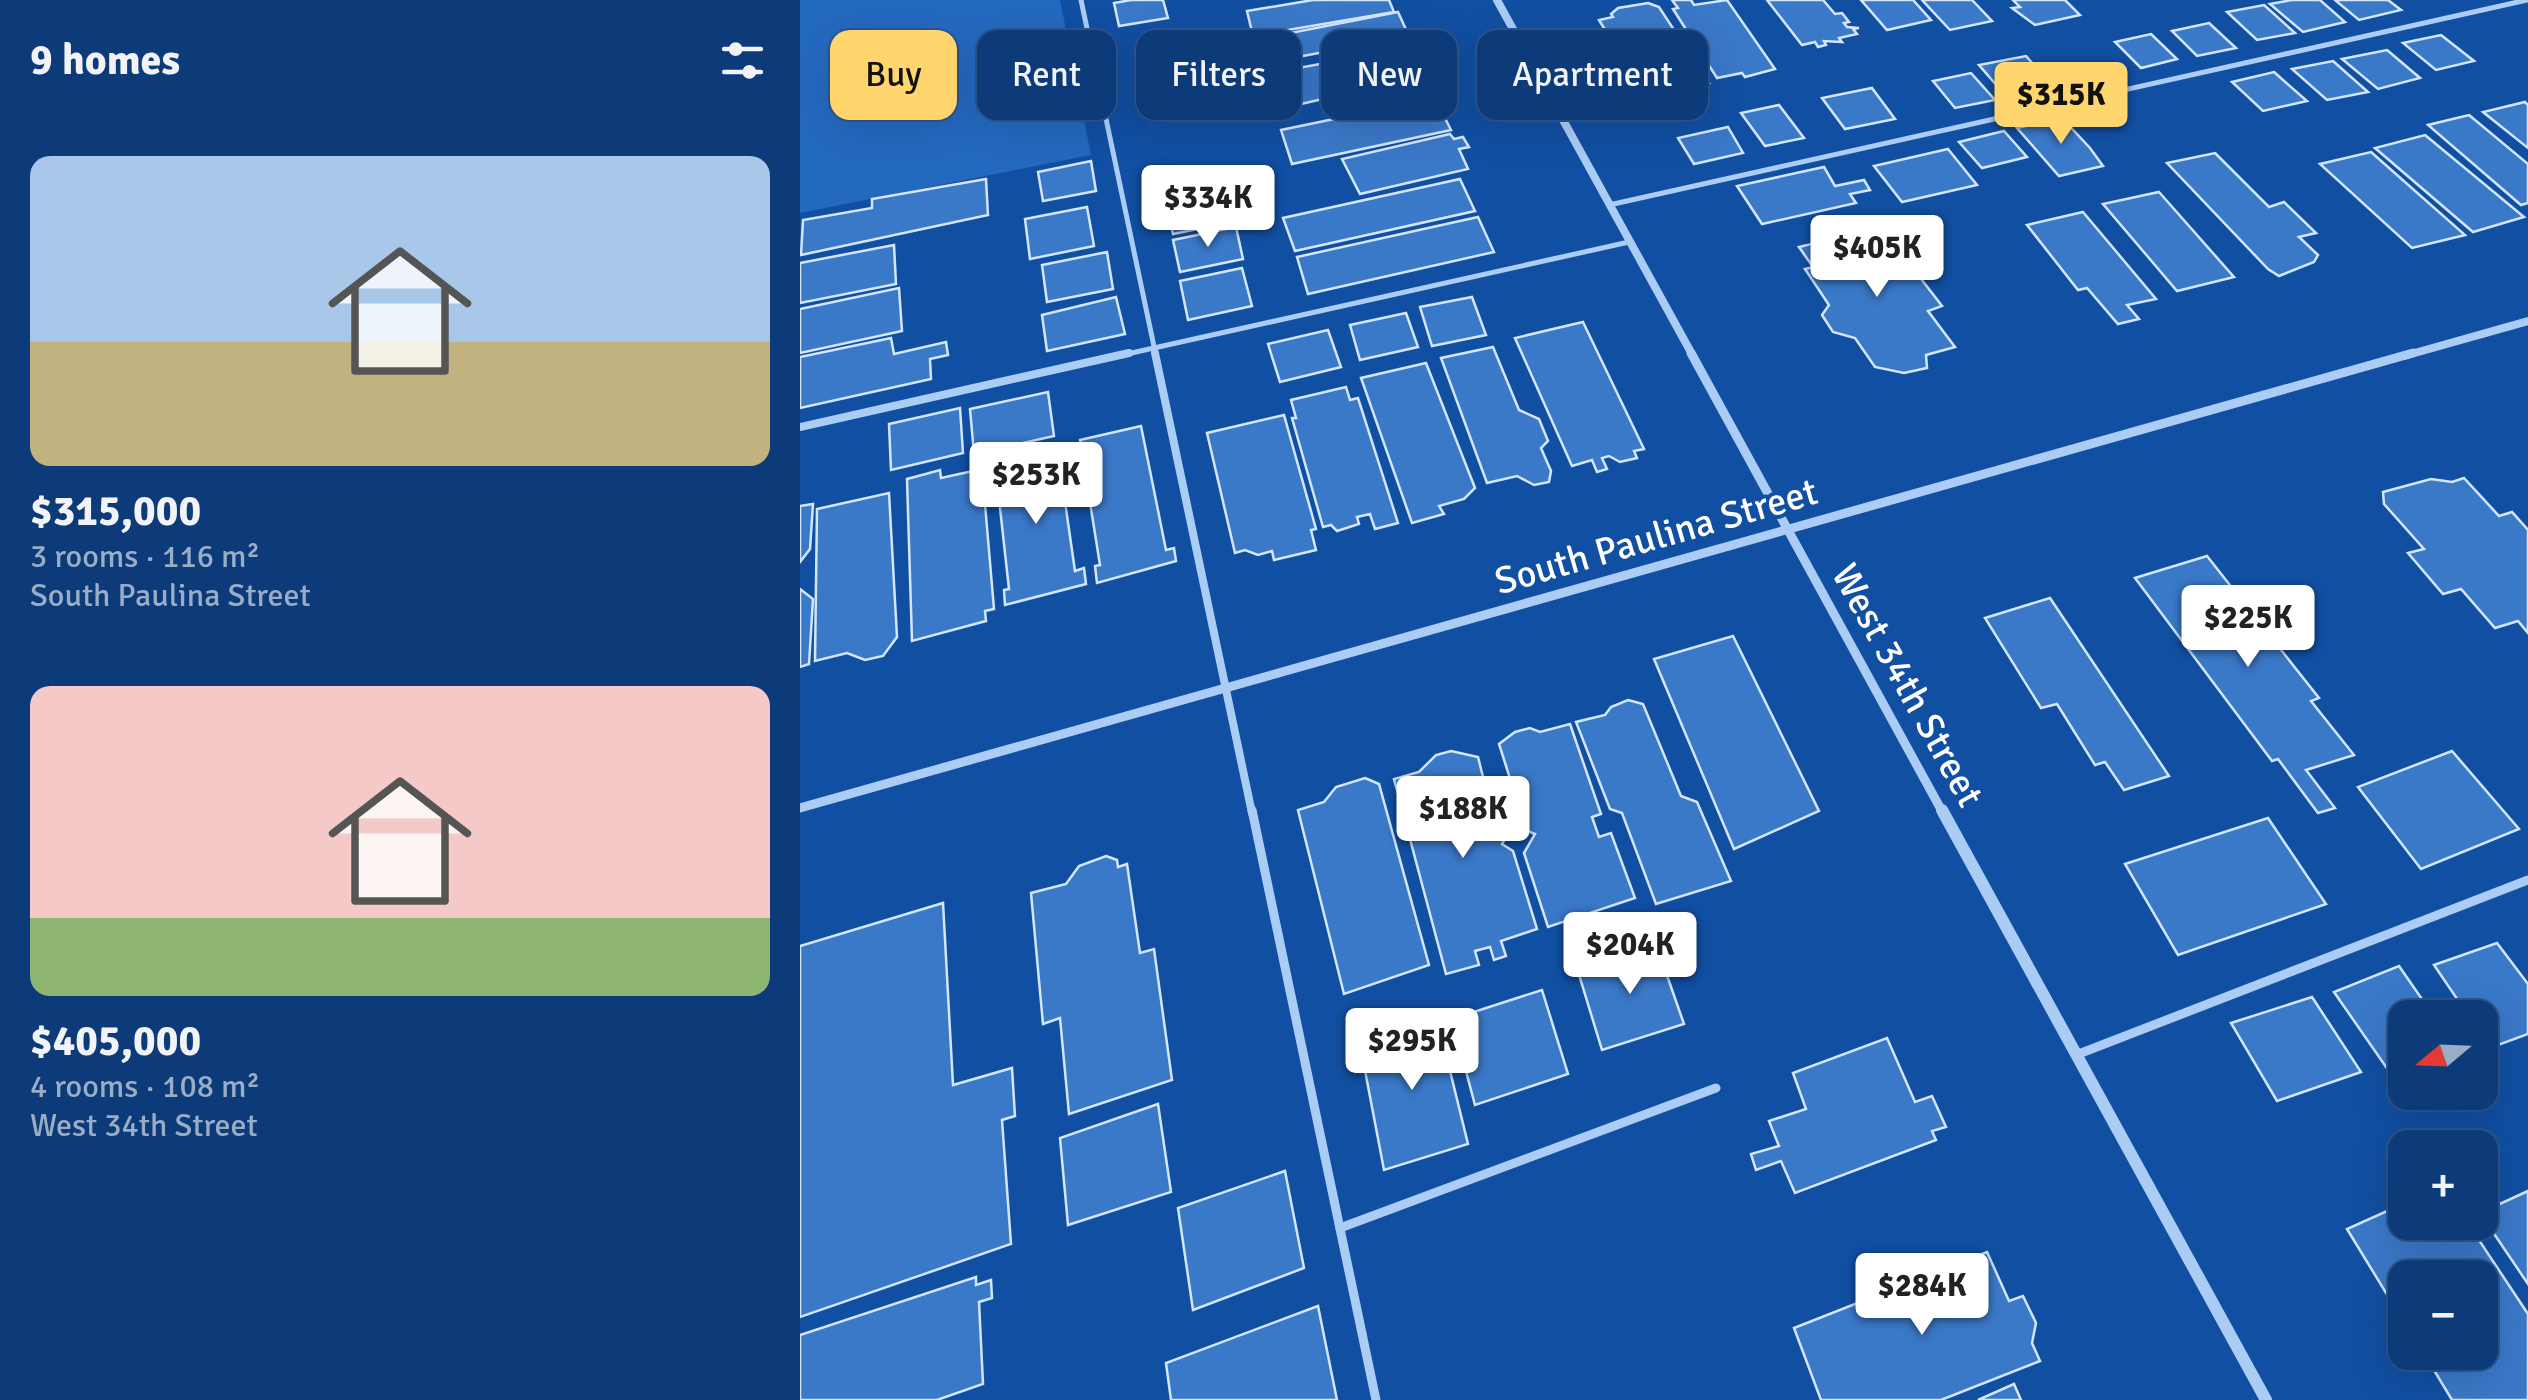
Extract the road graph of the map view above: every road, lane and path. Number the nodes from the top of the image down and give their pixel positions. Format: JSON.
{"nodes":[{"id":1,"x":1081,"y":0,"type":"edge"},
{"id":2,"x":1497,"y":0,"type":"edge"},
{"id":3,"x":2527,"y":0,"type":"edge"},
{"id":4,"x":1609,"y":205,"type":"junction"},
{"id":5,"x":1629,"y":242,"type":"junction"},
{"id":6,"x":2528,"y":322,"type":"edge"},
{"id":7,"x":1154,"y":347,"type":"junction"},
{"id":8,"x":800,"y":427,"type":"edge"},
{"id":9,"x":1787,"y":530,"type":"junction"},
{"id":10,"x":1228,"y":688,"type":"junction"},
{"id":11,"x":800,"y":808,"type":"edge"},
{"id":12,"x":2528,"y":880,"type":"edge"},
{"id":13,"x":2076,"y":1055,"type":"junction"},
{"id":14,"x":1716,"y":1088,"type":"dead end"},
{"id":15,"x":1340,"y":1228,"type":"junction"},
{"id":16,"x":1376,"y":1400,"type":"edge"},
{"id":17,"x":2266,"y":1400,"type":"edge"}],
"edges":[{"from":1,"to":7,"type":"lane"},
{"from":2,"to":4,"type":"street","name":"West 34th Street"},
{"from":3,"to":4,"type":"lane"},
{"from":4,"to":5,"type":"street","name":"West 34th Street"},
{"from":5,"to":7,"type":"lane"},
{"from":5,"to":9,"type":"street","name":"West 34th Street"},
{"from":6,"to":9,"type":"street","name":"South Paulina Street"},
{"from":7,"to":8,"type":"lane"},
{"from":7,"to":10,"type":"lane"},
{"from":9,"to":10,"type":"street","name":"South Paulina Street"},
{"from":9,"to":13,"type":"street","name":"West 34th Street"},
{"from":10,"to":11,"type":"street","name":"South Paulina Street"},
{"from":10,"to":15,"type":"lane"},
{"from":12,"to":13,"type":"lane"},
{"from":13,"to":17,"type":"street","name":"West 34th Street"},
{"from":14,"to":15,"type":"lane"},
{"from":15,"to":16,"type":"lane"}]}
